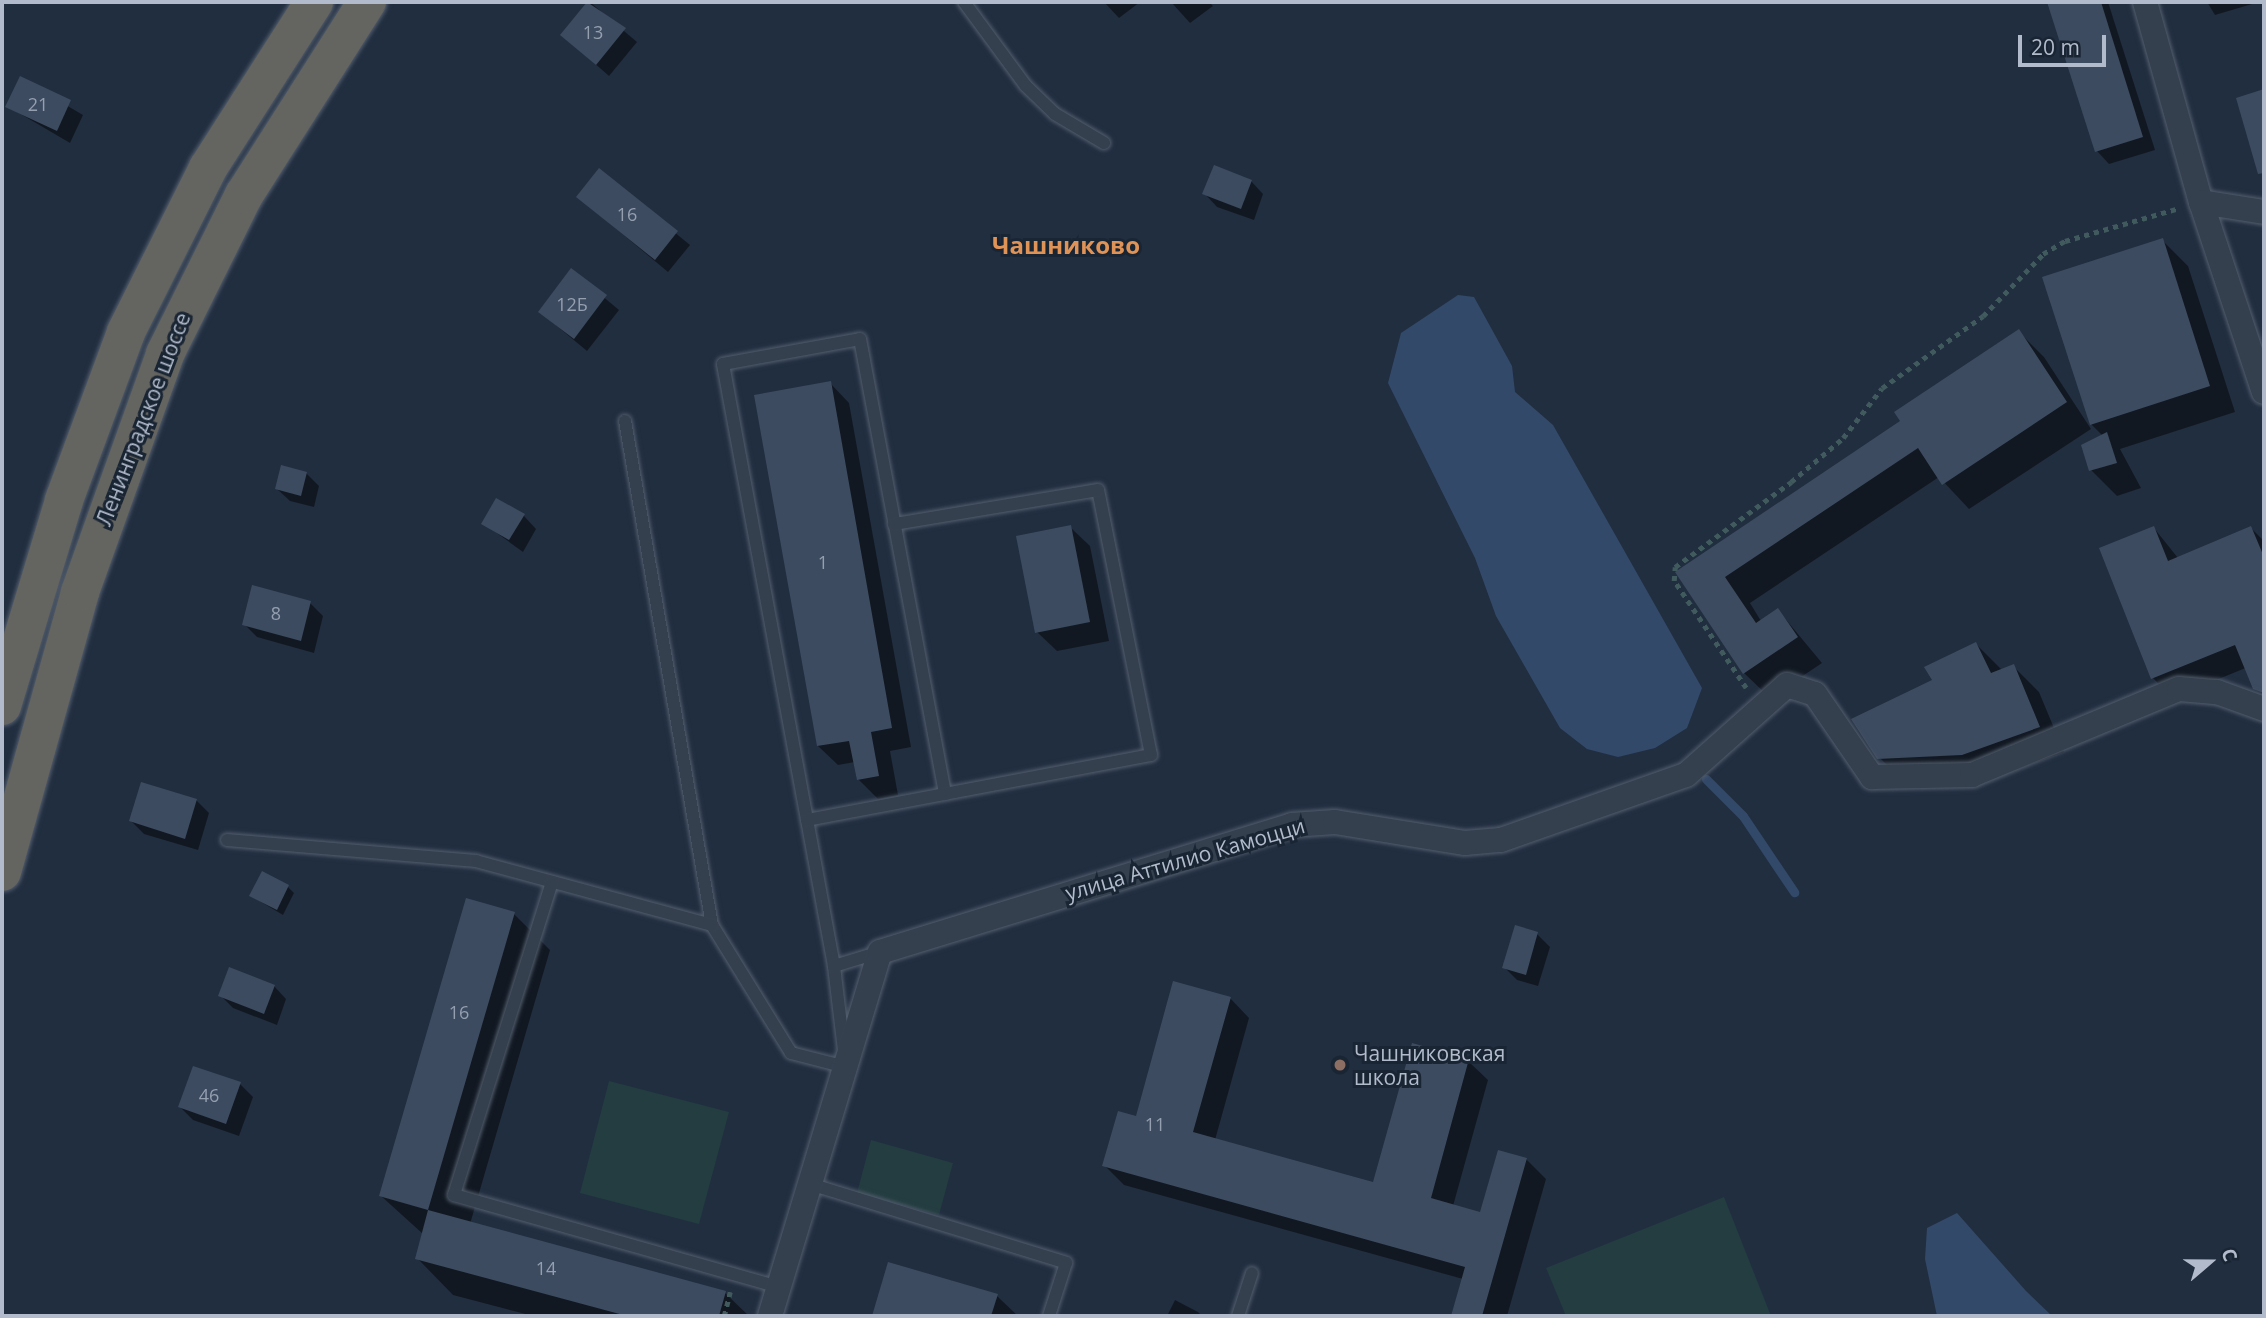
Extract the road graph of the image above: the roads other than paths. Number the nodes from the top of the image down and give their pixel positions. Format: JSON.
{"nodes":[{"id":1,"x":314,"y":2,"type":"edge"},
{"id":2,"x":367,"y":2,"type":"edge"},
{"id":3,"x":964,"y":2,"type":"edge"},
{"id":4,"x":2146,"y":2,"type":"edge"},
{"id":5,"x":1104,"y":143,"type":"dead end"},
{"id":6,"x":2201,"y":202,"type":"junction"},
{"id":7,"x":2264,"y":212,"type":"edge"},
{"id":8,"x":2264,"y":392,"type":"edge"},
{"id":9,"x":625,"y":421,"type":"dead end"},
{"id":10,"x":894,"y":524,"type":"junction"},
{"id":11,"x":2,"y":706,"type":"edge"},
{"id":12,"x":2264,"y":709,"type":"edge"},
{"id":13,"x":945,"y":794,"type":"junction"},
{"id":14,"x":807,"y":820,"type":"junction"},
{"id":15,"x":227,"y":840,"type":"dead end"},
{"id":16,"x":2,"y":872,"type":"edge"},
{"id":17,"x":552,"y":881,"type":"junction"},
{"id":18,"x":712,"y":925,"type":"junction"},
{"id":19,"x":880,"y":952,"type":"junction"},
{"id":20,"x":834,"y":966,"type":"junction"},
{"id":21,"x":846,"y":1067,"type":"junction"},
{"id":22,"x":810,"y":1184,"type":"junction"},
{"id":23,"x":1252,"y":1273,"type":"dead end"},
{"id":24,"x":779,"y":1287,"type":"junction"},
{"id":25,"x":769,"y":1316,"type":"edge"},
{"id":26,"x":1049,"y":1316,"type":"edge"},
{"id":27,"x":1238,"y":1316,"type":"edge"}],
"edges":[{"from":1,"to":11,"type":"highway","name":"Ленинградское шоссе"},
{"from":2,"to":16,"type":"highway","name":"Ленинградское шоссе"},
{"from":3,"to":5,"type":"lane"},
{"from":4,"to":6,"type":"street"},
{"from":6,"to":7,"type":"street"},
{"from":6,"to":8,"type":"street"},
{"from":9,"to":18,"type":"lane"},
{"from":10,"to":13,"type":"lane"},
{"from":10,"to":13,"type":"lane"},
{"from":10,"to":14,"type":"lane"},
{"from":12,"to":19,"type":"street","name":"улица Аттилио Камоцци"},
{"from":13,"to":14,"type":"lane"},
{"from":14,"to":20,"type":"lane"},
{"from":15,"to":17,"type":"lane"},
{"from":17,"to":18,"type":"lane"},
{"from":17,"to":24,"type":"lane"},
{"from":18,"to":21,"type":"lane"},
{"from":19,"to":20,"type":"lane"},
{"from":19,"to":21,"type":"street"},
{"from":20,"to":21,"type":"lane"},
{"from":21,"to":22,"type":"street"},
{"from":22,"to":24,"type":"street"},
{"from":22,"to":26,"type":"lane"},
{"from":23,"to":27,"type":"lane"},
{"from":24,"to":25,"type":"street"}]}
